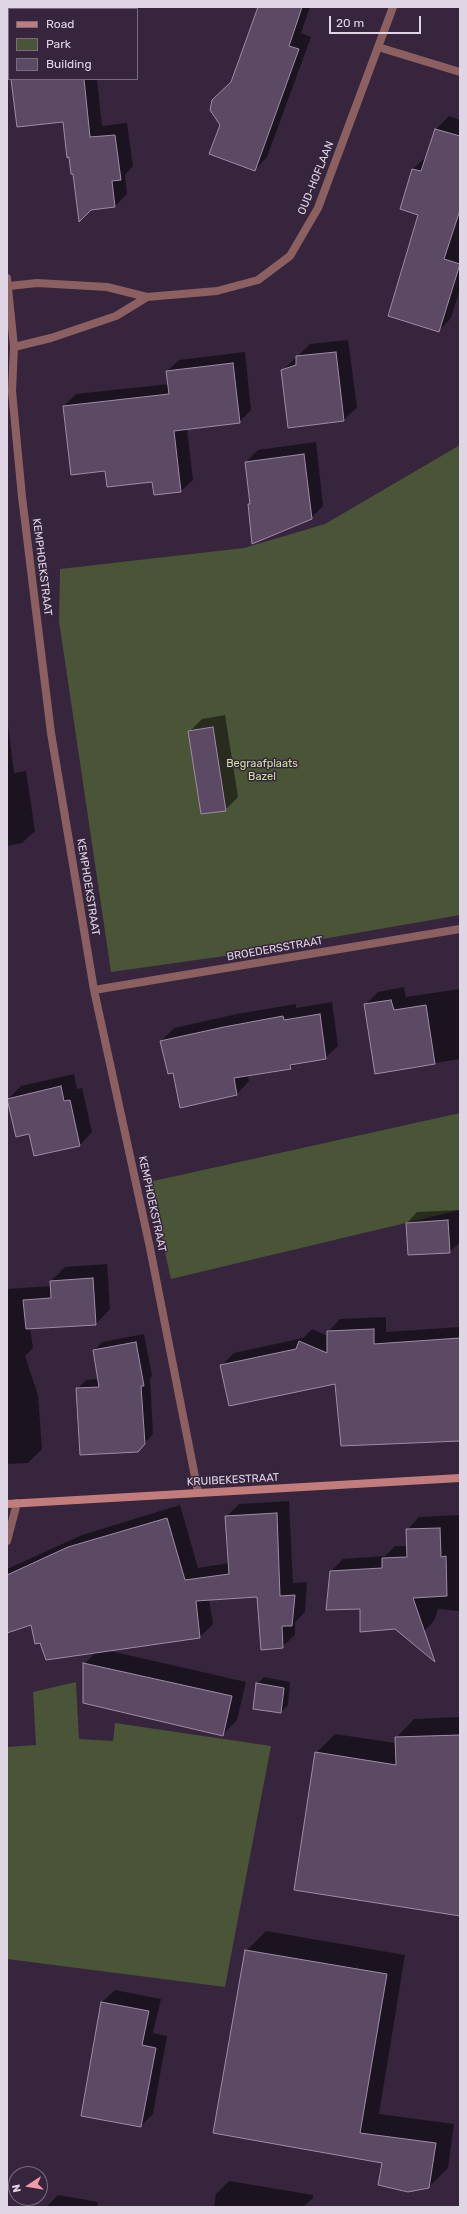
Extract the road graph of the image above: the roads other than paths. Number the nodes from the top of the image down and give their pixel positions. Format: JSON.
{"nodes":[{"id":1,"x":393,"y":7,"type":"edge"},
{"id":2,"x":378,"y":48,"type":"junction"},
{"id":3,"x":460,"y":72,"type":"edge"},
{"id":4,"x":8,"y":282,"type":"edge"},
{"id":5,"x":148,"y":297,"type":"junction"},
{"id":6,"x":14,"y":347,"type":"junction"},
{"id":7,"x":460,"y":929,"type":"edge"},
{"id":8,"x":94,"y":990,"type":"junction"},
{"id":9,"x":460,"y":1478,"type":"edge"},
{"id":10,"x":198,"y":1492,"type":"junction"},
{"id":11,"x":17,"y":1503,"type":"junction"},
{"id":12,"x":7,"y":1504,"type":"edge"},
{"id":13,"x":7,"y":1541,"type":"edge"}],
"edges":[{"from":1,"to":2,"type":"street","name":"OUD-HOFLAAN"},
{"from":2,"to":3,"type":"street"},
{"from":2,"to":5,"type":"street","name":"OUD-HOFLAAN"},
{"from":4,"to":5,"type":"street","name":"OUD-HOFLAAN"},
{"from":4,"to":6,"type":"street","name":"KEMPHOEKSTRAAT"},
{"from":5,"to":6,"type":"street","name":"OUD-HOFLAAN"},
{"from":6,"to":8,"type":"street","name":"KEMPHOEKSTRAAT"},
{"from":7,"to":8,"type":"street","name":"BROEDERSSTRAAT"},
{"from":8,"to":10,"type":"street","name":"KEMPHOEKSTRAAT"},
{"from":9,"to":10,"type":"main road","name":"KRUIBEKESTRAAT"},
{"from":10,"to":11,"type":"main road","name":"KRUIBEKESTRAAT"},
{"from":11,"to":12,"type":"main road","name":"KRUIBEKESTRAAT"},
{"from":11,"to":13,"type":"street"}]}
